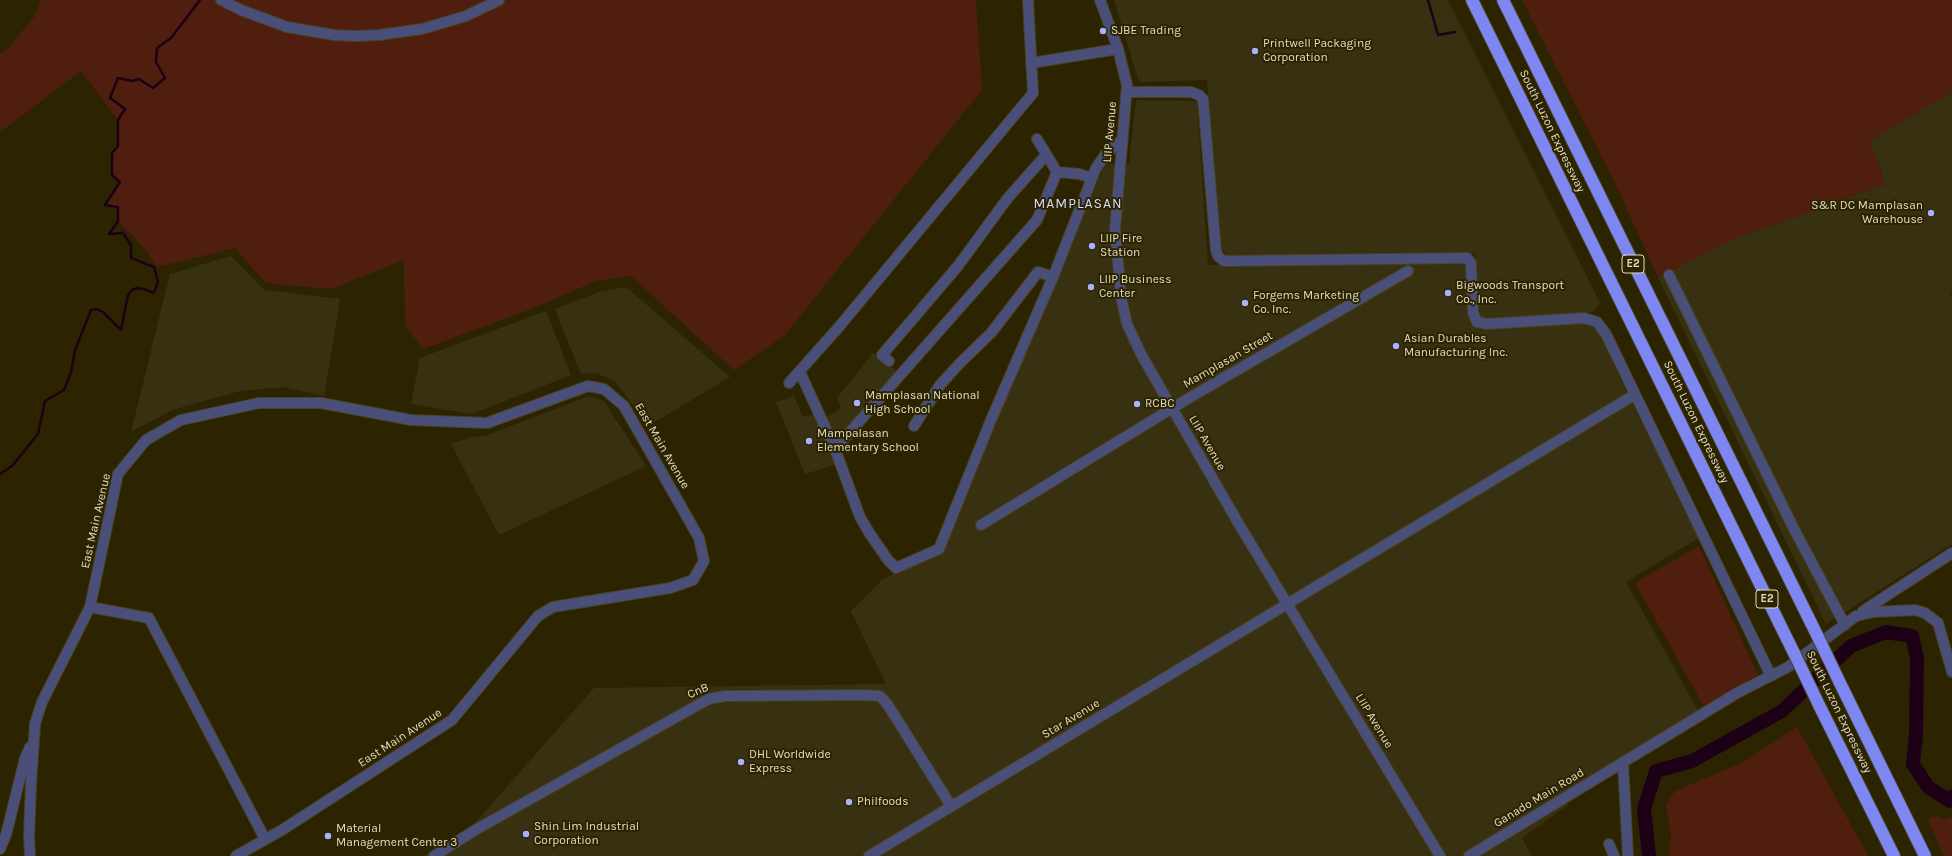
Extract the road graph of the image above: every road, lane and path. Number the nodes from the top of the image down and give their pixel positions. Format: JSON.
{"nodes":[{"id":1,"x":221,"y":0,"type":"edge"},
{"id":2,"x":499,"y":0,"type":"edge"},
{"id":3,"x":1028,"y":0,"type":"edge"},
{"id":4,"x":1100,"y":0,"type":"edge"},
{"id":5,"x":1472,"y":0,"type":"edge"},
{"id":6,"x":1503,"y":0,"type":"edge"},
{"id":7,"x":1118,"y":49,"type":"junction"},
{"id":8,"x":1031,"y":63,"type":"junction"},
{"id":9,"x":1127,"y":92,"type":"junction"},
{"id":10,"x":1037,"y":139,"type":"dead end"},
{"id":11,"x":1122,"y":140,"type":"junction"},
{"id":12,"x":1046,"y":155,"type":"junction"},
{"id":13,"x":1057,"y":172,"type":"junction"},
{"id":14,"x":1092,"y":178,"type":"junction"},
{"id":15,"x":1408,"y":271,"type":"dead end"},
{"id":16,"x":1669,"y":275,"type":"dead end"},
{"id":17,"x":1053,"y":276,"type":"junction"},
{"id":18,"x":888,"y":361,"type":"dead end"},
{"id":19,"x":800,"y":372,"type":"junction"},
{"id":20,"x":789,"y":383,"type":"dead end"},
{"id":21,"x":1634,"y":395,"type":"junction"},
{"id":22,"x":1172,"y":409,"type":"junction"},
{"id":23,"x":914,"y":426,"type":"dead end"},
{"id":24,"x":835,"y":449,"type":"junction"},
{"id":25,"x":981,"y":525,"type":"dead end"},
{"id":26,"x":1952,"y":553,"type":"edge"},
{"id":27,"x":1287,"y":604,"type":"junction"},
{"id":28,"x":90,"y":607,"type":"junction"},
{"id":29,"x":1856,"y":616,"type":"junction"},
{"id":30,"x":1845,"y":625,"type":"junction"},
{"id":31,"x":1952,"y":672,"type":"edge"},
{"id":32,"x":1771,"y":676,"type":"junction"},
{"id":33,"x":32,"y":741,"type":"junction"},
{"id":34,"x":1623,"y":763,"type":"junction"},
{"id":35,"x":951,"y":806,"type":"junction"},
{"id":36,"x":265,"y":839,"type":"junction"},
{"id":37,"x":1609,"y":844,"type":"dead end"},
{"id":38,"x":0,"y":849,"type":"edge"},
{"id":39,"x":30,"y":856,"type":"edge"},
{"id":40,"x":236,"y":856,"type":"edge"},
{"id":41,"x":434,"y":856,"type":"edge"},
{"id":42,"x":869,"y":856,"type":"edge"},
{"id":43,"x":1440,"y":856,"type":"edge"},
{"id":44,"x":1469,"y":856,"type":"edge"},
{"id":45,"x":1614,"y":856,"type":"edge"},
{"id":46,"x":1628,"y":856,"type":"edge"},
{"id":47,"x":1894,"y":856,"type":"edge"},
{"id":48,"x":1924,"y":856,"type":"edge"}],
"edges":[{"from":1,"to":2,"type":"street"},
{"from":3,"to":8,"type":"street"},
{"from":4,"to":7,"type":"street","name":"LIIP Avenue"},
{"from":5,"to":47,"type":"highway","name":"South Luzon Expressway","number":"E2","bridge":true},
{"from":6,"to":48,"type":"highway","name":"South Luzon Expressway","number":"E2","bridge":true},
{"from":7,"to":8,"type":"street"},
{"from":7,"to":9,"type":"street","name":"LIIP Avenue"},
{"from":8,"to":19,"type":"street"},
{"from":9,"to":11,"type":"street","name":"LIIP Avenue"},
{"from":9,"to":21,"type":"street"},
{"from":10,"to":12,"type":"street"},
{"from":11,"to":14,"type":"street"},
{"from":11,"to":22,"type":"street","name":"LIIP Avenue"},
{"from":12,"to":13,"type":"street"},
{"from":12,"to":18,"type":"street"},
{"from":13,"to":14,"type":"street"},
{"from":13,"to":24,"type":"street"},
{"from":14,"to":17,"type":"street"},
{"from":15,"to":22,"type":"street","name":"Mamplasan Street"},
{"from":16,"to":30,"type":"street"},
{"from":17,"to":23,"type":"street"},
{"from":17,"to":24,"type":"street"},
{"from":19,"to":20,"type":"street"},
{"from":19,"to":24,"type":"street"},
{"from":21,"to":27,"type":"street","name":"Star Avenue"},
{"from":21,"to":32,"type":"street"},
{"from":22,"to":25,"type":"street","name":"Mamplasan Street"},
{"from":22,"to":27,"type":"street","name":"LIIP Avenue"},
{"from":26,"to":29,"type":"street","name":"Ganado Main Road"},
{"from":27,"to":35,"type":"street","name":"Star Avenue"},
{"from":27,"to":43,"type":"street","name":"LIIP Avenue"},
{"from":28,"to":33,"type":"street","name":"East Main Avenue"},
{"from":28,"to":36,"type":"street"},
{"from":28,"to":36,"type":"street","name":"East Main Avenue"},
{"from":29,"to":30,"type":"street","name":"Ganado Main Road"},
{"from":29,"to":31,"type":"street"},
{"from":30,"to":32,"type":"street","name":"Ganado Main Road"},
{"from":32,"to":34,"type":"street","name":"Ganado Main Road"},
{"from":33,"to":38,"type":"street","name":"East Main Avenue"},
{"from":33,"to":39,"type":"street","name":"East Main Avenue"},
{"from":34,"to":44,"type":"street","name":"Ganado Main Road"},
{"from":34,"to":46,"type":"street"},
{"from":35,"to":41,"type":"street","name":"CnB"},
{"from":35,"to":42,"type":"street","name":"Star Avenue"},
{"from":36,"to":40,"type":"street","name":"East Main Avenue"},
{"from":37,"to":45,"type":"street"}]}
